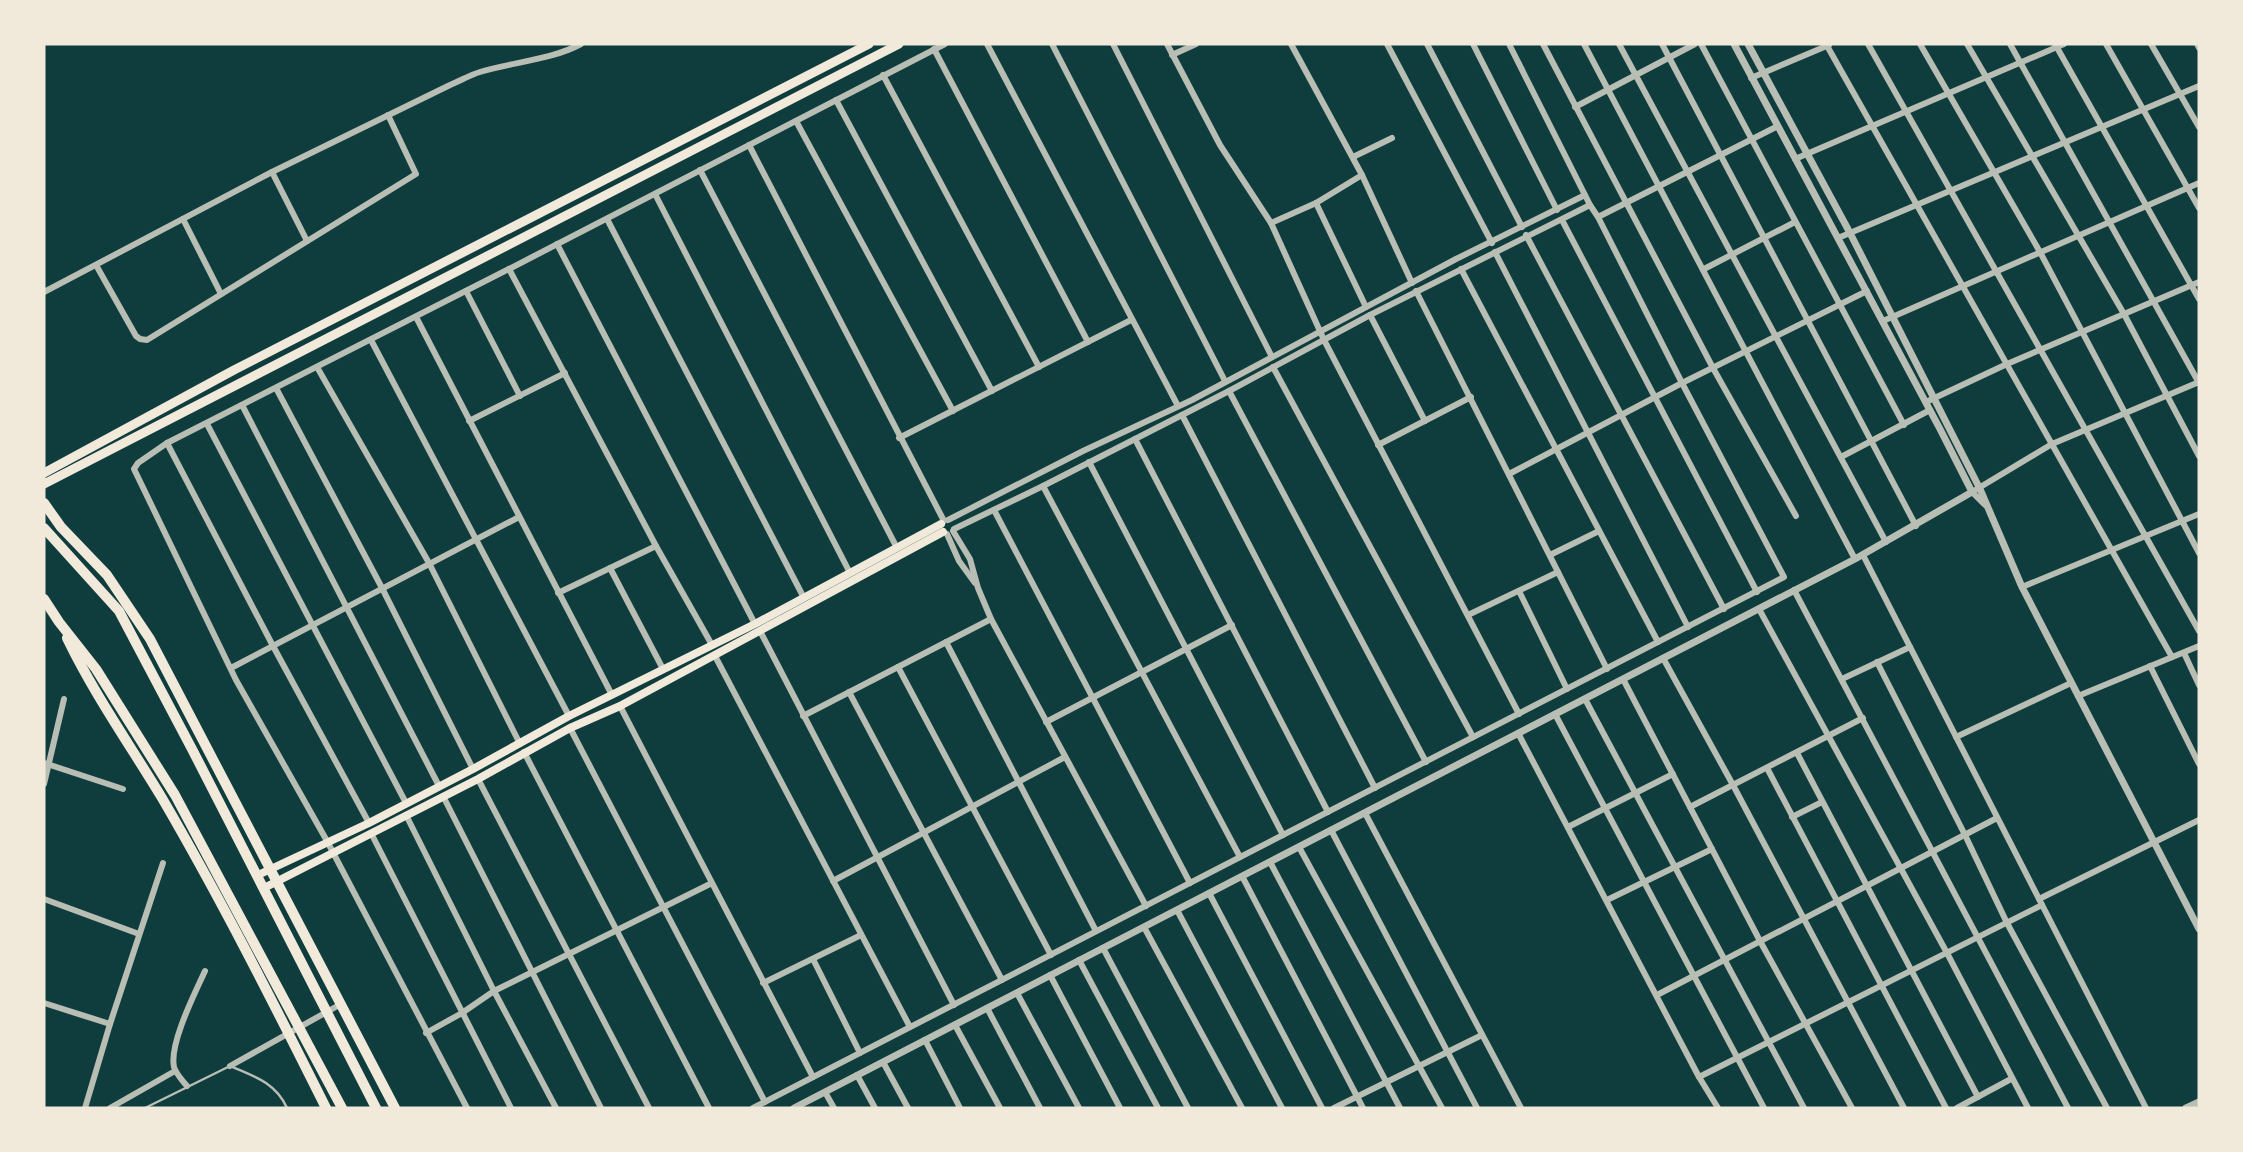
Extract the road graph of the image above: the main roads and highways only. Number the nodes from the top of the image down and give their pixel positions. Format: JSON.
{"nodes":[{"id":1,"x":869,"y":44,"type":"edge"},
{"id":2,"x":900,"y":44,"type":"edge"},
{"id":3,"x":44,"y":473,"type":"edge"},
{"id":4,"x":44,"y":484,"type":"edge"},
{"id":5,"x":44,"y":503,"type":"edge"},
{"id":6,"x":44,"y":528,"type":"edge"},
{"id":7,"x":44,"y":599,"type":"edge"},
{"id":8,"x":59,"y":622,"type":"junction"},
{"id":9,"x":757,"y":628,"type":"junction"},
{"id":10,"x":271,"y":869,"type":"junction"},
{"id":11,"x":258,"y":875,"type":"junction"},
{"id":12,"x":277,"y":882,"type":"junction"},
{"id":13,"x":264,"y":888,"type":"junction"},
{"id":14,"x":326,"y":1108,"type":"edge"},
{"id":15,"x":342,"y":1108,"type":"edge"},
{"id":16,"x":376,"y":1108,"type":"edge"},
{"id":17,"x":395,"y":1108,"type":"edge"}],
"edges":[{"from":1,"to":3,"type":"main road"},
{"from":2,"to":4,"type":"main road"},
{"from":5,"to":10,"type":"highway"},
{"from":6,"to":11,"type":"highway"},
{"from":7,"to":8,"type":"highway"},
{"from":8,"to":14,"type":"highway"},
{"from":8,"to":15,"type":"highway"},
{"from":9,"to":9,"type":"main road"},
{"from":9,"to":10,"type":"main road"},
{"from":9,"to":12,"type":"main road"},
{"from":10,"to":11,"type":"main road"},
{"from":10,"to":12,"type":"highway"},
{"from":11,"to":13,"type":"highway"},
{"from":12,"to":13,"type":"main road"},
{"from":12,"to":17,"type":"highway"},
{"from":13,"to":16,"type":"highway"}]}
